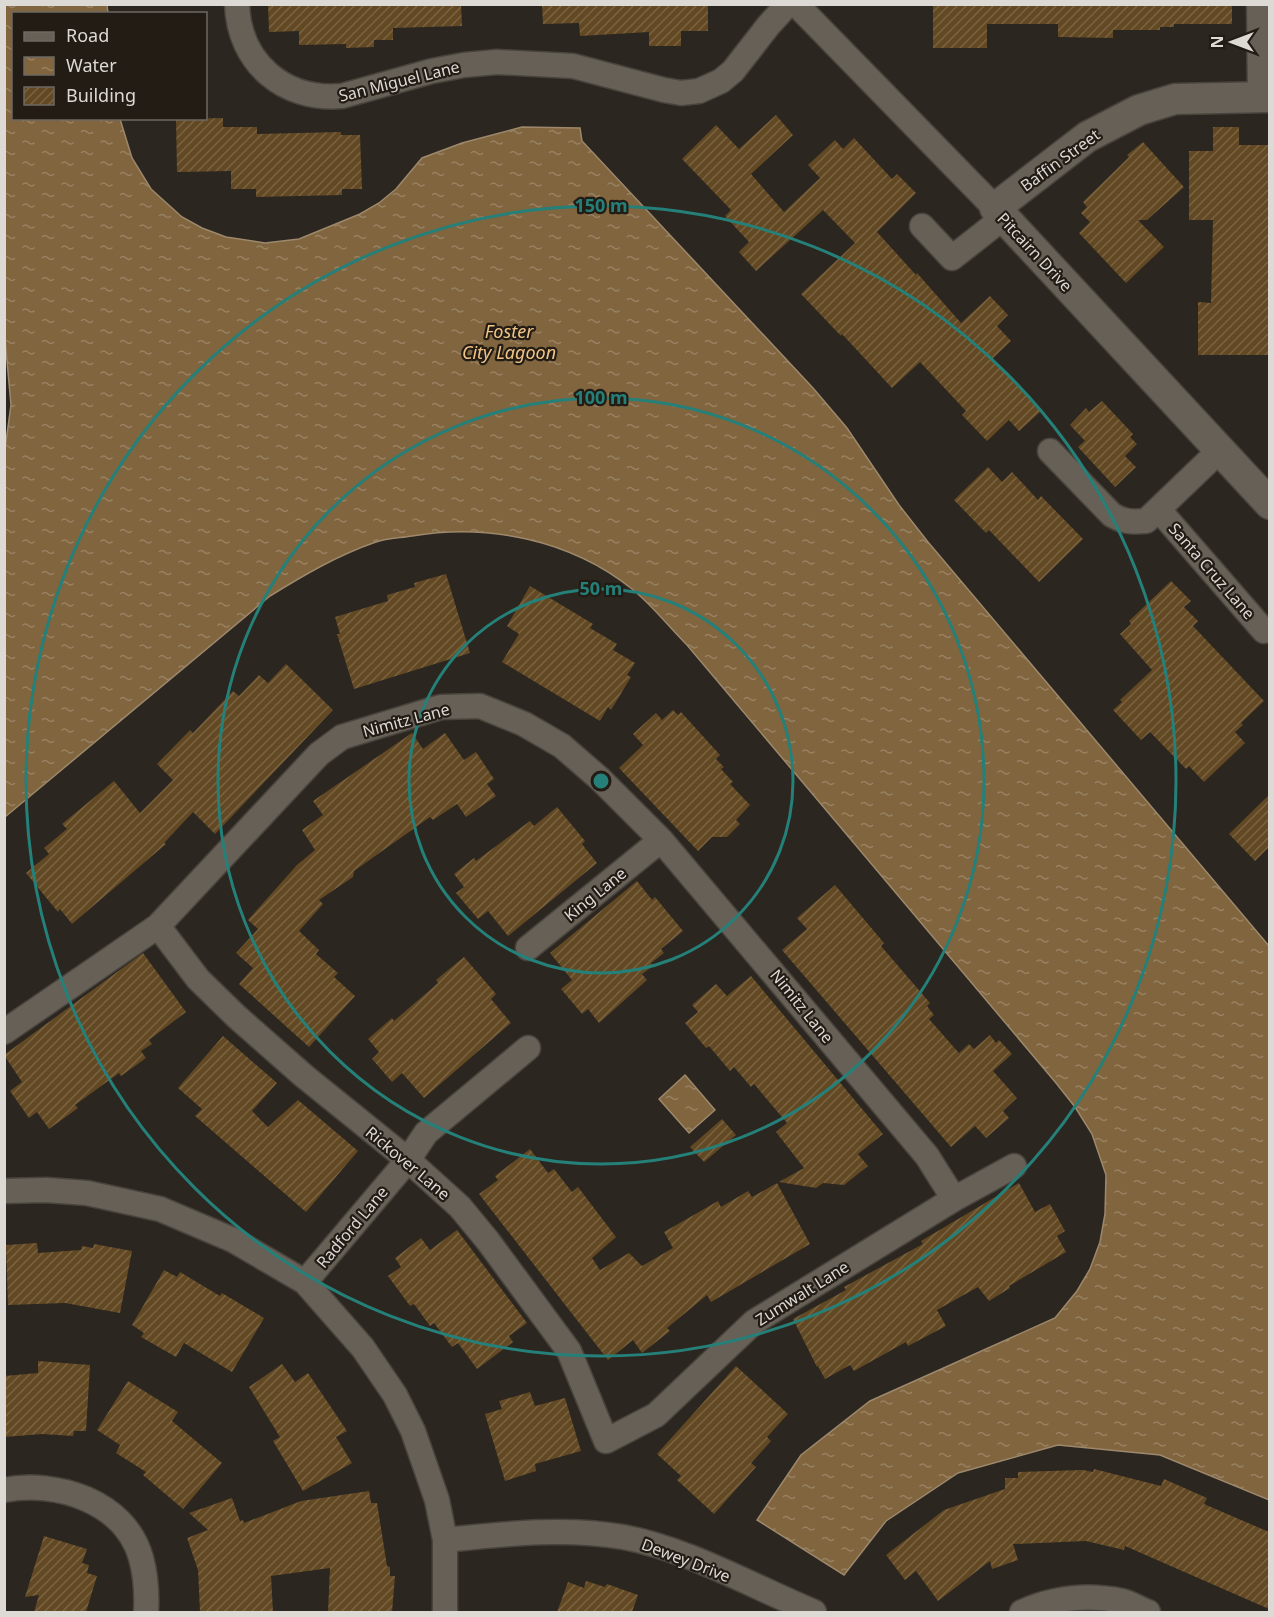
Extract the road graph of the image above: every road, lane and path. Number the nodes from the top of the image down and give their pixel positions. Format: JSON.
{"nodes":[{"id":1,"x":237,"y":4,"type":"edge"},
{"id":2,"x":788,"y":4,"type":"edge"},
{"id":3,"x":796,"y":4,"type":"edge"},
{"id":4,"x":1259,"y":4,"type":"edge"},
{"id":5,"x":1265,"y":97,"type":"edge"},
{"id":6,"x":999,"y":213,"type":"junction"},
{"id":7,"x":922,"y":226,"type":"dead end"},
{"id":8,"x":1219,"y":451,"type":"junction"},
{"id":9,"x":1050,"y":452,"type":"dead end"},
{"id":10,"x":1269,"y":504,"type":"edge"},
{"id":11,"x":1159,"y":510,"type":"junction"},
{"id":12,"x":1264,"y":631,"type":"dead end"},
{"id":13,"x":662,"y":840,"type":"junction"},
{"id":14,"x":158,"y":926,"type":"junction"},
{"id":15,"x":528,"y":948,"type":"dead end"},
{"id":16,"x":4,"y":1032,"type":"edge"},
{"id":17,"x":528,"y":1048,"type":"dead end"},
{"id":18,"x":408,"y":1161,"type":"junction"},
{"id":19,"x":1014,"y":1166,"type":"dead end"},
{"id":20,"x":4,"y":1191,"type":"edge"},
{"id":21,"x":954,"y":1199,"type":"junction"},
{"id":22,"x":305,"y":1282,"type":"junction"},
{"id":23,"x":606,"y":1441,"type":"joint"},
{"id":24,"x":4,"y":1490,"type":"edge"},
{"id":25,"x":445,"y":1540,"type":"junction"},
{"id":26,"x":146,"y":1612,"type":"edge"},
{"id":27,"x":445,"y":1612,"type":"edge"},
{"id":28,"x":814,"y":1612,"type":"edge"},
{"id":29,"x":1022,"y":1612,"type":"edge"},
{"id":30,"x":1148,"y":1612,"type":"edge"}],
"edges":[{"from":1,"to":2,"type":"street","name":"San Miguel Lane"},
{"from":3,"to":6,"type":"street","name":"Pitcairn Drive"},
{"from":4,"to":5,"type":"street"},
{"from":5,"to":6,"type":"street","name":"Baffin Street"},
{"from":6,"to":7,"type":"street"},
{"from":6,"to":8,"type":"street","name":"Pitcairn Drive"},
{"from":8,"to":10,"type":"street","name":"Pitcairn Drive"},
{"from":8,"to":11,"type":"street","name":"Santa Cruz Lane"},
{"from":9,"to":11,"type":"street","name":"Santa Cruz Lane"},
{"from":11,"to":12,"type":"street","name":"Santa Cruz Lane"},
{"from":13,"to":14,"type":"street","name":"Nimitz Lane"},
{"from":13,"to":15,"type":"street","name":"King Lane"},
{"from":13,"to":21,"type":"street","name":"Nimitz Lane"},
{"from":14,"to":16,"type":"street","name":"Nimitz Lane"},
{"from":14,"to":18,"type":"street","name":"Rickover Lane"},
{"from":17,"to":18,"type":"street","name":"Radford Lane"},
{"from":18,"to":22,"type":"street","name":"Radford Lane"},
{"from":18,"to":23,"type":"street","name":"Rickover Lane"},
{"from":19,"to":21,"type":"street","name":"Zumwalt Lane"},
{"from":20,"to":22,"type":"street"},
{"from":21,"to":23,"type":"street","name":"Zumwalt Lane"},
{"from":22,"to":25,"type":"street"},
{"from":24,"to":26,"type":"street"},
{"from":25,"to":27,"type":"street"},
{"from":25,"to":28,"type":"street","name":"Dewey Drive"},
{"from":29,"to":30,"type":"street"}]}
